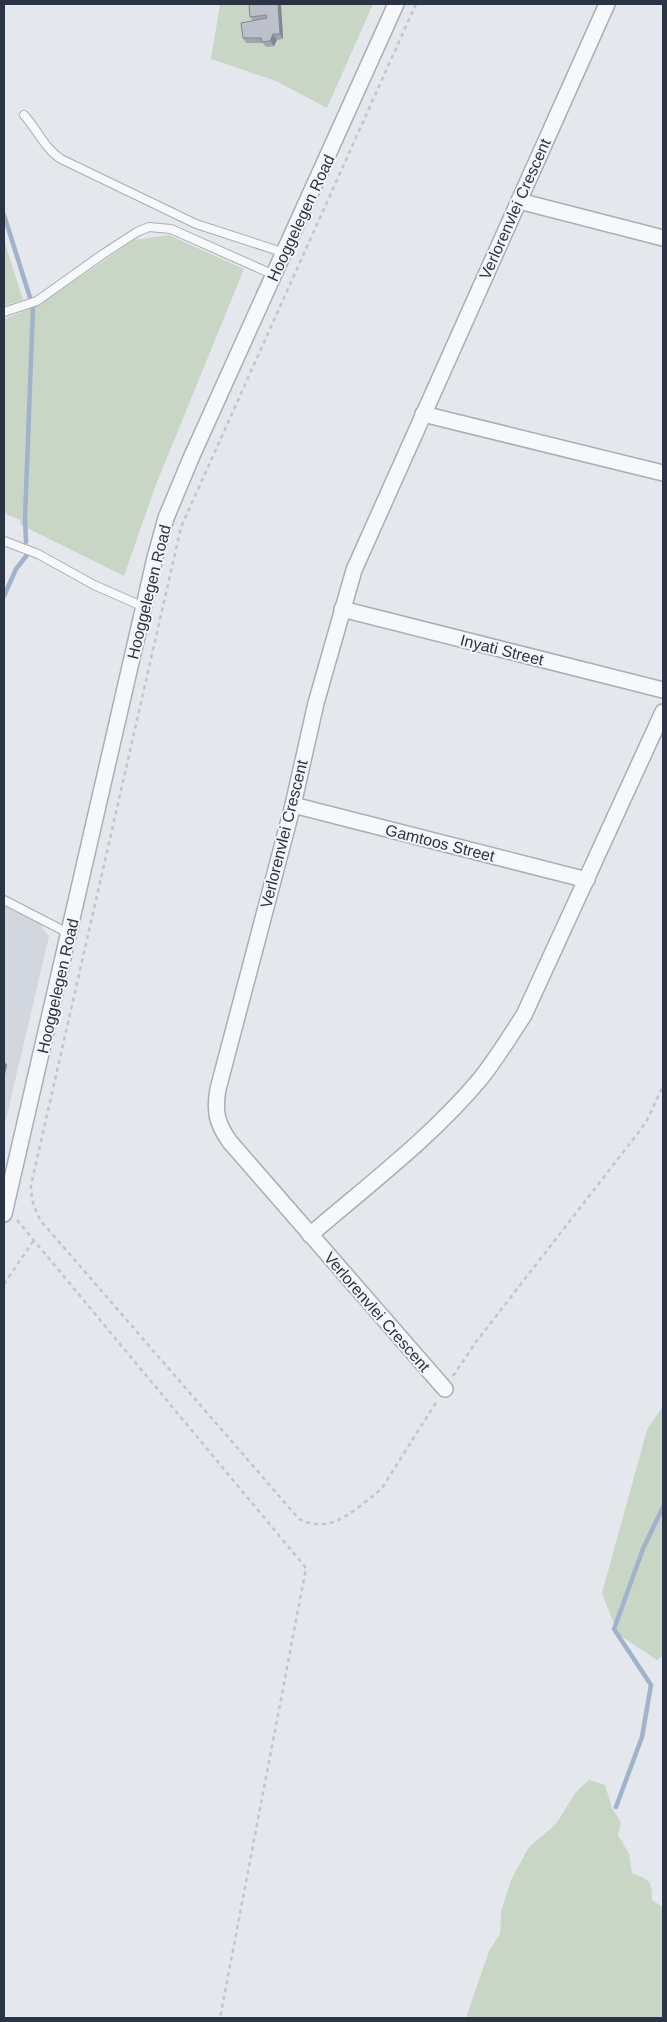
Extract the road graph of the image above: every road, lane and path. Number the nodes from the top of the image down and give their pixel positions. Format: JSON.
{"nodes":[{"id":1,"x":396,"y":4,"type":"edge"},
{"id":2,"x":416,"y":4,"type":"edge"},
{"id":3,"x":606,"y":4,"type":"edge"},
{"id":4,"x":24,"y":115,"type":"dead end"},
{"id":5,"x":519,"y":201,"type":"junction"},
{"id":6,"x":663,"y":238,"type":"edge"},
{"id":7,"x":285,"y":253,"type":"junction"},
{"id":8,"x":274,"y":275,"type":"junction"},
{"id":9,"x":4,"y":312,"type":"edge"},
{"id":10,"x":423,"y":414,"type":"junction"},
{"id":11,"x":663,"y":473,"type":"edge"},
{"id":12,"x":4,"y":541,"type":"edge"},
{"id":13,"x":144,"y":607,"type":"junction"},
{"id":14,"x":342,"y":609,"type":"junction"},
{"id":15,"x":663,"y":690,"type":"edge"},
{"id":16,"x":663,"y":712,"type":"edge"},
{"id":17,"x":293,"y":805,"type":"junction"},
{"id":18,"x":587,"y":880,"type":"junction"},
{"id":19,"x":4,"y":900,"type":"edge"},
{"id":20,"x":70,"y":934,"type":"junction"},
{"id":21,"x":663,"y":1086,"type":"edge"},
{"id":22,"x":8,"y":1186,"type":"edge"},
{"id":23,"x":5,"y":1210,"type":"edge"},
{"id":24,"x":310,"y":1235,"type":"junction"},
{"id":25,"x":34,"y":1240,"type":"junction"},
{"id":26,"x":4,"y":1284,"type":"edge"},
{"id":27,"x":445,"y":1389,"type":"junction"},
{"id":28,"x":220,"y":2018,"type":"edge"}],
"edges":[{"from":1,"to":7,"type":"street","name":"Hooggelegen Road"},
{"from":2,"to":27,"type":"path"},
{"from":3,"to":5,"type":"street","name":"Verlorenvlei Crescent"},
{"from":4,"to":7,"type":"lane"},
{"from":5,"to":6,"type":"street"},
{"from":5,"to":10,"type":"street","name":"Verlorenvlei Crescent"},
{"from":7,"to":8,"type":"street","name":"Hooggelegen Road"},
{"from":8,"to":9,"type":"lane"},
{"from":8,"to":13,"type":"street","name":"Hooggelegen Road"},
{"from":10,"to":11,"type":"street"},
{"from":10,"to":14,"type":"street","name":"Verlorenvlei Crescent"},
{"from":12,"to":13,"type":"lane"},
{"from":13,"to":20,"type":"street","name":"Hooggelegen Road"},
{"from":14,"to":15,"type":"street","name":"Inyati Street"},
{"from":14,"to":17,"type":"street","name":"Verlorenvlei Crescent"},
{"from":16,"to":18,"type":"street"},
{"from":17,"to":18,"type":"street","name":"Gamtoos Street"},
{"from":17,"to":24,"type":"street","name":"Verlorenvlei Crescent"},
{"from":18,"to":24,"type":"street"},
{"from":19,"to":20,"type":"lane"},
{"from":20,"to":22,"type":"street","name":"Hooggelegen Road"},
{"from":21,"to":27,"type":"path"},
{"from":22,"to":23,"type":"street","name":"Hooggelegen Road"},
{"from":23,"to":25,"type":"path"},
{"from":24,"to":27,"type":"street","name":"Verlorenvlei Crescent"},
{"from":25,"to":26,"type":"path"},
{"from":25,"to":28,"type":"path"}]}
